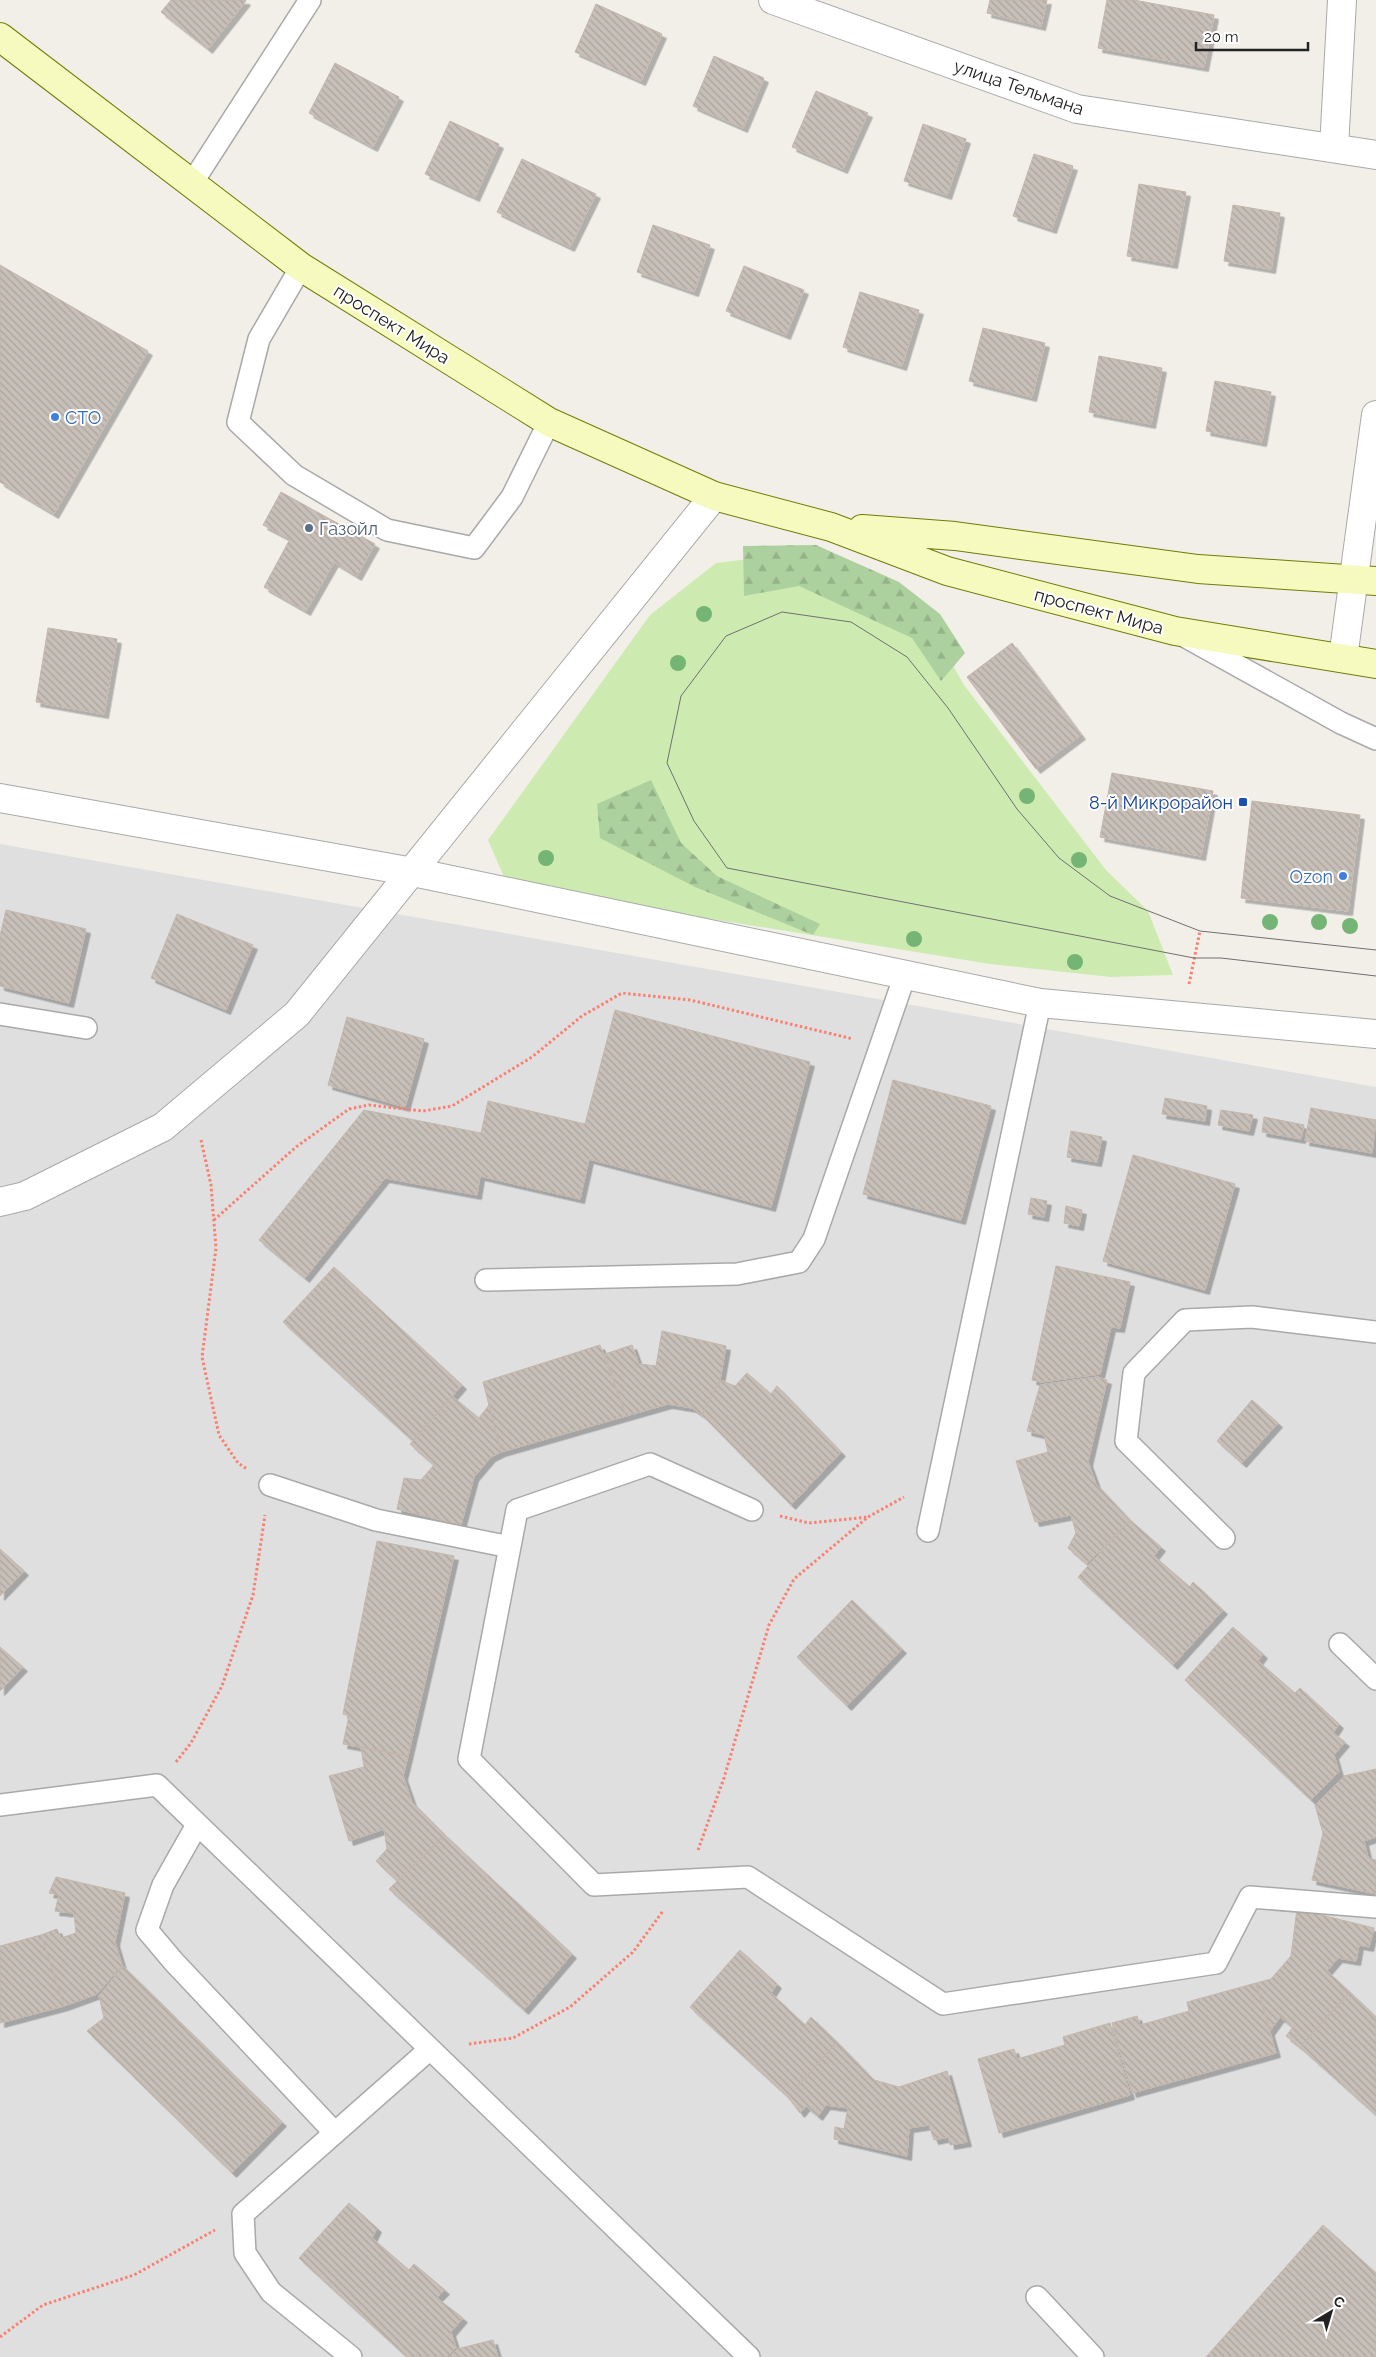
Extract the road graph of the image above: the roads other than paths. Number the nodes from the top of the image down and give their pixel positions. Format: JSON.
{"nodes":[{"id":1,"x":310,"y":0,"type":"edge"},
{"id":2,"x":773,"y":0,"type":"edge"},
{"id":3,"x":1342,"y":0,"type":"edge"},
{"id":4,"x":0,"y":37,"type":"edge"},
{"id":5,"x":1334,"y":148,"type":"junction"},
{"id":6,"x":1376,"y":155,"type":"edge"},
{"id":7,"x":192,"y":183,"type":"junction"},
{"id":8,"x":301,"y":267,"type":"junction"},
{"id":9,"x":1376,"y":415,"type":"edge"},
{"id":10,"x":548,"y":422,"type":"junction"},
{"id":11,"x":714,"y":496,"type":"junction"},
{"id":12,"x":831,"y":527,"type":"junction"},
{"id":13,"x":1364,"y":581,"type":"edge"},
{"id":14,"x":1175,"y":631,"type":"junction"},
{"id":15,"x":1344,"y":658,"type":"junction"},
{"id":16,"x":1376,"y":664,"type":"edge"},
{"id":17,"x":1376,"y":739,"type":"edge"},
{"id":18,"x":0,"y":798,"type":"edge"},
{"id":19,"x":413,"y":872,"type":"junction"},
{"id":20,"x":905,"y":975,"type":"junction"},
{"id":21,"x":1040,"y":1003,"type":"junction"},
{"id":22,"x":0,"y":1014,"type":"edge"},
{"id":23,"x":86,"y":1028,"type":"dead end"},
{"id":24,"x":1376,"y":1034,"type":"edge"},
{"id":25,"x":0,"y":1202,"type":"edge"},
{"id":26,"x":486,"y":1280,"type":"dead end"},
{"id":27,"x":1376,"y":1332,"type":"edge"},
{"id":28,"x":270,"y":1485,"type":"road end"},
{"id":29,"x":752,"y":1510,"type":"road end"},
{"id":30,"x":928,"y":1531,"type":"dead end"},
{"id":31,"x":1224,"y":1538,"type":"dead end"},
{"id":32,"x":510,"y":1547,"type":"junction"},
{"id":33,"x":1340,"y":1644,"type":"dead end"},
{"id":34,"x":1376,"y":1679,"type":"edge"},
{"id":35,"x":0,"y":1805,"type":"edge"},
{"id":36,"x":198,"y":1825,"type":"junction"},
{"id":37,"x":1376,"y":1907,"type":"edge"},
{"id":38,"x":430,"y":2049,"type":"junction"},
{"id":39,"x":335,"y":2133,"type":"junction"},
{"id":40,"x":1037,"y":2297,"type":"dead end"},
{"id":41,"x":351,"y":2357,"type":"edge"},
{"id":42,"x":749,"y":2357,"type":"edge"},
{"id":43,"x":1093,"y":2357,"type":"edge"}],
"edges":[{"from":1,"to":7,"type":"lane"},
{"from":2,"to":5,"type":"street","name":"улица Тельмана"},
{"from":3,"to":5,"type":"street"},
{"from":4,"to":7,"type":"main road","name":"проспект Мира"},
{"from":5,"to":6,"type":"street","name":"улица Тельмана"},
{"from":7,"to":8,"type":"main road","name":"проспект Мира"},
{"from":8,"to":10,"type":"main road","name":"проспект Мира"},
{"from":8,"to":10,"type":"lane"},
{"from":9,"to":13,"type":"street"},
{"from":10,"to":11,"type":"main road","name":"проспект Мира"},
{"from":11,"to":12,"type":"main road","name":"проспект Мира"},
{"from":11,"to":19,"type":"street"},
{"from":12,"to":13,"type":"main road","name":"проспект Мира"},
{"from":12,"to":14,"type":"main road","name":"проспект Мира"},
{"from":13,"to":15,"type":"street"},
{"from":14,"to":15,"type":"main road","name":"проспект Мира"},
{"from":14,"to":17,"type":"lane"},
{"from":15,"to":16,"type":"main road","name":"проспект Мира"},
{"from":18,"to":19,"type":"street"},
{"from":19,"to":20,"type":"street"},
{"from":19,"to":25,"type":"street"},
{"from":20,"to":21,"type":"street"},
{"from":20,"to":26,"type":"lane"},
{"from":21,"to":24,"type":"street"},
{"from":21,"to":30,"type":"lane"},
{"from":22,"to":23,"type":"lane"},
{"from":27,"to":31,"type":"lane"},
{"from":28,"to":32,"type":"lane"},
{"from":29,"to":32,"type":"lane"},
{"from":32,"to":37,"type":"lane"},
{"from":33,"to":34,"type":"lane"},
{"from":35,"to":36,"type":"lane"},
{"from":36,"to":38,"type":"lane"},
{"from":36,"to":39,"type":"lane"},
{"from":38,"to":39,"type":"lane"},
{"from":38,"to":42,"type":"lane"},
{"from":39,"to":41,"type":"lane"},
{"from":40,"to":43,"type":"lane"}]}
